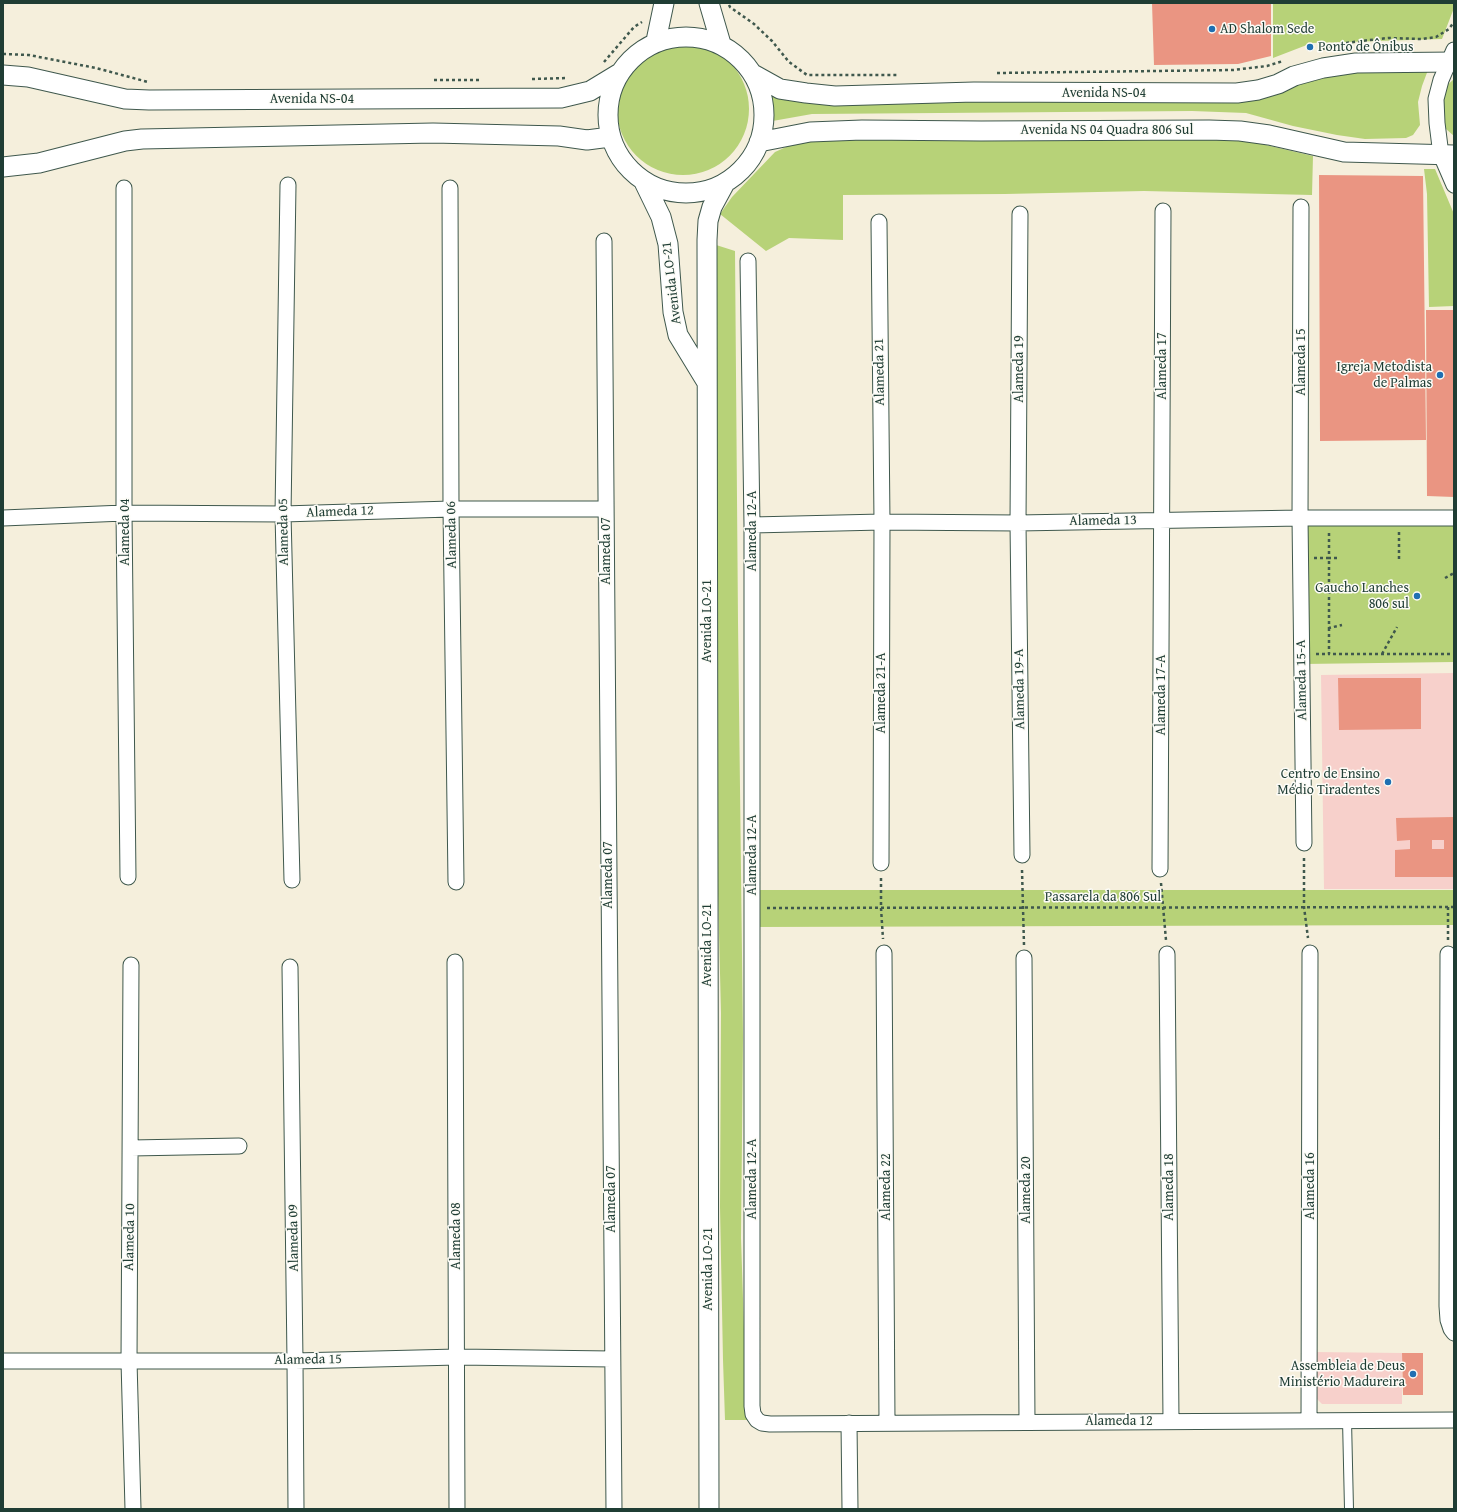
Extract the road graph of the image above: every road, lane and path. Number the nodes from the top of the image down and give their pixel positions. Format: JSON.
{"nodes":[{"id":1,"x":664,"y":3,"type":"edge"},
{"id":2,"x":709,"y":3,"type":"edge"},
{"id":3,"x":728,"y":3,"type":"edge"},
{"id":4,"x":644,"y":21,"type":"dead end"},
{"id":5,"x":1454,"y":22,"type":"edge"},
{"id":6,"x":656,"y":41,"type":"junction"},
{"id":7,"x":721,"y":44,"type":"junction"},
{"id":8,"x":1318,"y":51,"type":"dead end"},
{"id":9,"x":3,"y":54,"type":"edge"},
{"id":10,"x":1452,"y":58,"type":"edge"},
{"id":11,"x":1287,"y":59,"type":"dead end"},
{"id":12,"x":600,"y":67,"type":"dead end"},
{"id":13,"x":992,"y":73,"type":"dead end"},
{"id":14,"x":618,"y":74,"type":"junction"},
{"id":15,"x":753,"y":74,"type":"junction"},
{"id":16,"x":3,"y":75,"type":"edge"},
{"id":17,"x":900,"y":75,"type":"dead end"},
{"id":18,"x":572,"y":77,"type":"dead end"},
{"id":19,"x":434,"y":80,"type":"dead end"},
{"id":20,"x":481,"y":80,"type":"dead end"},
{"id":21,"x":529,"y":80,"type":"dead end"},
{"id":22,"x":156,"y":84,"type":"dead end"},
{"id":23,"x":610,"y":137,"type":"junction"},
{"id":24,"x":759,"y":142,"type":"junction"},
{"id":25,"x":1448,"y":155,"type":"edge"},
{"id":26,"x":3,"y":167,"type":"edge"},
{"id":27,"x":644,"y":182,"type":"junction"},
{"id":28,"x":725,"y":183,"type":"junction"},
{"id":29,"x":288,"y":185,"type":"dead end"},
{"id":30,"x":1454,"y":185,"type":"edge"},
{"id":31,"x":124,"y":188,"type":"dead end"},
{"id":32,"x":450,"y":188,"type":"dead end"},
{"id":33,"x":1301,"y":207,"type":"dead end"},
{"id":34,"x":1163,"y":211,"type":"dead end"},
{"id":35,"x":1020,"y":214,"type":"dead end"},
{"id":36,"x":879,"y":222,"type":"dead end"},
{"id":37,"x":604,"y":241,"type":"dead end"},
{"id":38,"x":748,"y":261,"type":"dead end"},
{"id":39,"x":706,"y":381,"type":"junction"},
{"id":40,"x":605,"y":508,"type":"junction"},
{"id":41,"x":451,"y":509,"type":"junction"},
{"id":42,"x":124,"y":513,"type":"junction"},
{"id":43,"x":283,"y":514,"type":"junction"},
{"id":44,"x":3,"y":518,"type":"edge"},
{"id":45,"x":1300,"y":518,"type":"junction"},
{"id":46,"x":1454,"y":518,"type":"edge"},
{"id":47,"x":1162,"y":520,"type":"junction"},
{"id":48,"x":882,"y":522,"type":"junction"},
{"id":49,"x":1018,"y":523,"type":"junction"},
{"id":50,"x":752,"y":525,"type":"junction"},
{"id":51,"x":1329,"y":558,"type":"dead end"},
{"id":52,"x":1454,"y":573,"type":"edge"},
{"id":53,"x":1445,"y":578,"type":"dead end"},
{"id":54,"x":1342,"y":625,"type":"dead end"},
{"id":55,"x":1397,"y":627,"type":"dead end"},
{"id":56,"x":1329,"y":628,"type":"junction"},
{"id":57,"x":1382,"y":654,"type":"junction"},
{"id":58,"x":1454,"y":654,"type":"edge"},
{"id":59,"x":1304,"y":843,"type":"joint"},
{"id":60,"x":1022,"y":855,"type":"joint"},
{"id":61,"x":881,"y":863,"type":"joint"},
{"id":62,"x":1160,"y":869,"type":"joint"},
{"id":63,"x":128,"y":877,"type":"dead end"},
{"id":64,"x":292,"y":880,"type":"dead end"},
{"id":65,"x":456,"y":882,"type":"dead end"},
{"id":66,"x":1163,"y":907,"type":"junction"},
{"id":67,"x":1304,"y":907,"type":"junction"},
{"id":68,"x":1448,"y":907,"type":"junction"},
{"id":69,"x":1454,"y":907,"type":"edge"},
{"id":70,"x":752,"y":908,"type":"junction"},
{"id":71,"x":881,"y":908,"type":"junction"},
{"id":72,"x":1022,"y":908,"type":"junction"},
{"id":73,"x":884,"y":953,"type":"joint"},
{"id":74,"x":1310,"y":953,"type":"joint"},
{"id":75,"x":1167,"y":954,"type":"joint"},
{"id":76,"x":1448,"y":954,"type":"joint"},
{"id":77,"x":1024,"y":958,"type":"joint"},
{"id":78,"x":455,"y":962,"type":"dead end"},
{"id":79,"x":131,"y":965,"type":"dead end"},
{"id":80,"x":290,"y":967,"type":"dead end"},
{"id":81,"x":239,"y":1146,"type":"dead end"},
{"id":82,"x":131,"y":1148,"type":"junction"},
{"id":83,"x":1454,"y":1333,"type":"edge"},
{"id":84,"x":457,"y":1357,"type":"junction"},
{"id":85,"x":612,"y":1359,"type":"junction"},
{"id":86,"x":3,"y":1361,"type":"edge"},
{"id":87,"x":129,"y":1361,"type":"junction"},
{"id":88,"x":295,"y":1361,"type":"junction"},
{"id":89,"x":1309,"y":1420,"type":"junction"},
{"id":90,"x":1348,"y":1420,"type":"junction"},
{"id":91,"x":1454,"y":1420,"type":"edge"},
{"id":92,"x":1171,"y":1421,"type":"junction"},
{"id":93,"x":887,"y":1422,"type":"junction"},
{"id":94,"x":1027,"y":1422,"type":"junction"},
{"id":95,"x":784,"y":1423,"type":"joint"},
{"id":96,"x":849,"y":1423,"type":"junction"},
{"id":97,"x":133,"y":1509,"type":"edge"},
{"id":98,"x":296,"y":1509,"type":"edge"},
{"id":99,"x":458,"y":1509,"type":"edge"},
{"id":100,"x":614,"y":1509,"type":"edge"},
{"id":101,"x":708,"y":1509,"type":"edge"},
{"id":102,"x":850,"y":1509,"type":"edge"},
{"id":103,"x":1348,"y":1509,"type":"edge"}],
"edges":[{"from":1,"to":6,"type":"street"},
{"from":2,"to":7,"type":"street"},
{"from":3,"to":17,"type":"path"},
{"from":4,"to":12,"type":"path"},
{"from":5,"to":8,"type":"path"},
{"from":6,"to":7,"type":"street"},
{"from":6,"to":14,"type":"street"},
{"from":7,"to":15,"type":"street"},
{"from":9,"to":22,"type":"path"},
{"from":10,"to":15,"type":"street","name":"Avenida NS-04"},
{"from":10,"to":25,"type":"street"},
{"from":11,"to":13,"type":"path"},
{"from":14,"to":16,"type":"street","name":"Avenida NS-04"},
{"from":14,"to":23,"type":"street"},
{"from":15,"to":24,"type":"street"},
{"from":18,"to":21,"type":"path"},
{"from":19,"to":20,"type":"path"},
{"from":23,"to":26,"type":"street"},
{"from":23,"to":27,"type":"street"},
{"from":24,"to":25,"type":"street","name":"Avenida NS 04 Quadra 806 Sul"},
{"from":24,"to":28,"type":"street"},
{"from":25,"to":30,"type":"street"},
{"from":27,"to":28,"type":"street"},
{"from":27,"to":39,"type":"street","name":"Avenida LO-21"},
{"from":28,"to":39,"type":"street","name":"Avenida LO-21"},
{"from":29,"to":43,"type":"street","name":"Alameda 05"},
{"from":31,"to":42,"type":"street","name":"Alameda 04"},
{"from":32,"to":41,"type":"street","name":"Alameda 06"},
{"from":33,"to":45,"type":"street","name":"Alameda 15"},
{"from":34,"to":47,"type":"street","name":"Alameda 17"},
{"from":35,"to":49,"type":"street","name":"Alameda 19"},
{"from":36,"to":48,"type":"street","name":"Alameda 21"},
{"from":37,"to":40,"type":"street","name":"Alameda 07"},
{"from":38,"to":50,"type":"street","name":"Alameda 12-A"},
{"from":39,"to":101,"type":"street","name":"Avenida LO-21"},
{"from":40,"to":41,"type":"street","name":"Alameda 12"},
{"from":40,"to":85,"type":"street","name":"Alameda 07"},
{"from":41,"to":43,"type":"street","name":"Alameda 12"},
{"from":41,"to":65,"type":"street","name":"Alameda 06"},
{"from":42,"to":43,"type":"street","name":"Alameda 12"},
{"from":42,"to":44,"type":"street","name":"Alameda 12"},
{"from":42,"to":63,"type":"street","name":"Alameda 04"},
{"from":43,"to":64,"type":"street","name":"Alameda 05"},
{"from":45,"to":46,"type":"street","name":"Alameda 13"},
{"from":45,"to":47,"type":"street","name":"Alameda 13"},
{"from":45,"to":59,"type":"street","name":"Alameda 15-A"},
{"from":47,"to":49,"type":"street","name":"Alameda 13"},
{"from":47,"to":62,"type":"street","name":"Alameda 17-A"},
{"from":48,"to":49,"type":"street","name":"Alameda 13"},
{"from":48,"to":50,"type":"street","name":"Alameda 13"},
{"from":48,"to":61,"type":"street","name":"Alameda 21-A"},
{"from":49,"to":60,"type":"street","name":"Alameda 19-A"},
{"from":50,"to":70,"type":"street","name":"Alameda 12-A"},
{"from":51,"to":56,"type":"path"},
{"from":52,"to":53,"type":"path"},
{"from":54,"to":56,"type":"path"},
{"from":55,"to":57,"type":"path"},
{"from":56,"to":57,"type":"path"},
{"from":57,"to":58,"type":"path"},
{"from":59,"to":67,"type":"path"},
{"from":60,"to":72,"type":"path"},
{"from":61,"to":71,"type":"path"},
{"from":62,"to":66,"type":"path"},
{"from":66,"to":67,"type":"path","name":"Passarela da 806 Sul"},
{"from":66,"to":72,"type":"path","name":"Passarela da 806 Sul"},
{"from":66,"to":75,"type":"path"},
{"from":67,"to":68,"type":"path","name":"Passarela da 806 Sul"},
{"from":67,"to":74,"type":"path"},
{"from":68,"to":69,"type":"path","name":"Passarela da 806 Sul"},
{"from":68,"to":76,"type":"path"},
{"from":70,"to":71,"type":"path","name":"Passarela da 806 Sul"},
{"from":70,"to":95,"type":"street","name":"Alameda 12-A"},
{"from":71,"to":72,"type":"path","name":"Passarela da 806 Sul"},
{"from":71,"to":73,"type":"path"},
{"from":72,"to":77,"type":"path"},
{"from":73,"to":93,"type":"street","name":"Alameda 22"},
{"from":74,"to":89,"type":"street","name":"Alameda 16"},
{"from":75,"to":92,"type":"street","name":"Alameda 18"},
{"from":76,"to":83,"type":"street"},
{"from":77,"to":94,"type":"street","name":"Alameda 20"},
{"from":78,"to":84,"type":"street","name":"Alameda 08"},
{"from":79,"to":82,"type":"street","name":"Alameda 10"},
{"from":80,"to":88,"type":"street","name":"Alameda 09"},
{"from":81,"to":82,"type":"street"},
{"from":82,"to":87,"type":"street","name":"Alameda 10"},
{"from":84,"to":85,"type":"street","name":"Alameda 15"},
{"from":84,"to":88,"type":"street","name":"Alameda 15"},
{"from":84,"to":99,"type":"street","name":"Alameda 08"},
{"from":85,"to":100,"type":"street","name":"Alameda 07"},
{"from":86,"to":87,"type":"street","name":"Alameda 15"},
{"from":87,"to":88,"type":"street","name":"Alameda 15"},
{"from":87,"to":97,"type":"street","name":"Alameda 10"},
{"from":88,"to":98,"type":"street","name":"Alameda 09"},
{"from":89,"to":90,"type":"street","name":"Alameda 12"},
{"from":89,"to":92,"type":"street","name":"Alameda 12"},
{"from":90,"to":91,"type":"street","name":"Alameda 12"},
{"from":90,"to":103,"type":"lane"},
{"from":92,"to":94,"type":"street","name":"Alameda 12"},
{"from":93,"to":94,"type":"street","name":"Alameda 12"},
{"from":93,"to":96,"type":"street","name":"Alameda 12"},
{"from":95,"to":96,"type":"street","name":"Alameda 12"},
{"from":96,"to":102,"type":"street"}]}
